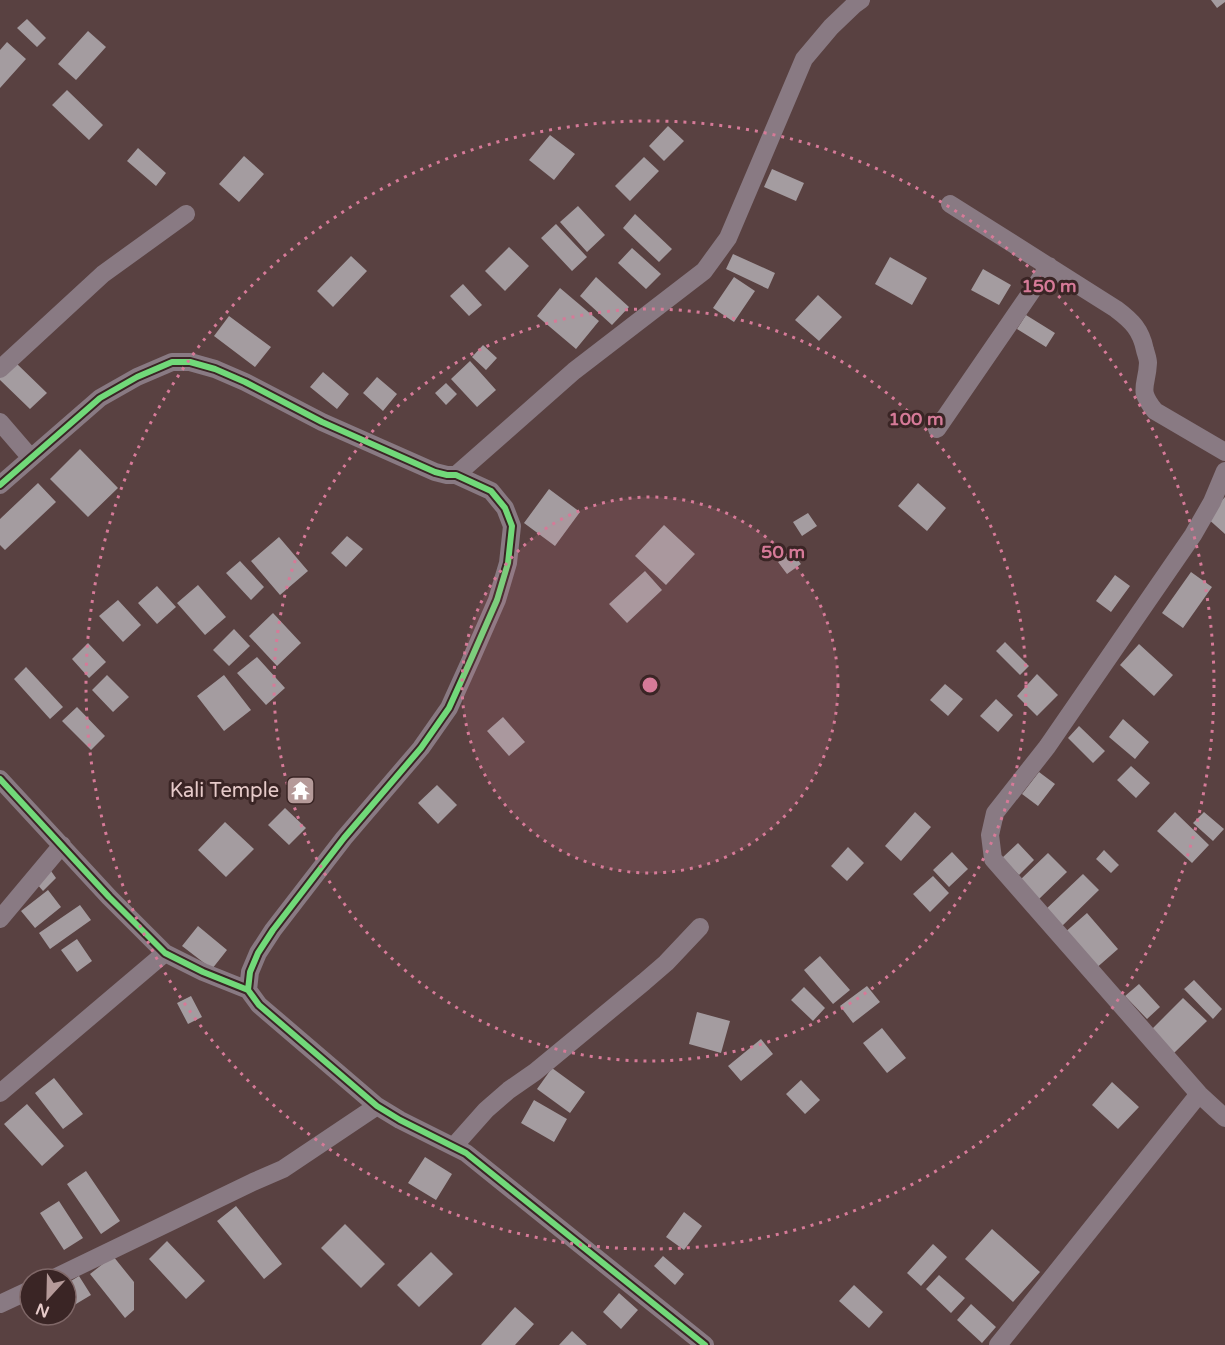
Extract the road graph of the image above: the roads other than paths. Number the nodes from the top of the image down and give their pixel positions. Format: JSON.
{"nodes":[{"id":1,"x":861,"y":0,"type":"edge"},
{"id":2,"x":951,"y":204,"type":"dead end"},
{"id":3,"x":186,"y":214,"type":"dead end"},
{"id":4,"x":1048,"y":266,"type":"junction"},
{"id":5,"x":0,"y":369,"type":"edge"},
{"id":6,"x":0,"y":422,"type":"edge"},
{"id":7,"x":937,"y":429,"type":"dead end"},
{"id":8,"x":1225,"y":452,"type":"edge"},
{"id":9,"x":31,"y":458,"type":"junction"},
{"id":10,"x":1225,"y":471,"type":"edge"},
{"id":11,"x":456,"y":476,"type":"junction"},
{"id":12,"x":0,"y":485,"type":"edge"},
{"id":13,"x":0,"y":779,"type":"edge"},
{"id":14,"x":62,"y":845,"type":"junction"},
{"id":15,"x":0,"y":919,"type":"edge"},
{"id":16,"x":700,"y":927,"type":"dead end"},
{"id":17,"x":165,"y":953,"type":"junction"},
{"id":18,"x":248,"y":990,"type":"junction"},
{"id":19,"x":0,"y":1093,"type":"edge"},
{"id":20,"x":1199,"y":1094,"type":"junction"},
{"id":21,"x":376,"y":1106,"type":"junction"},
{"id":22,"x":1225,"y":1118,"type":"edge"},
{"id":23,"x":454,"y":1146,"type":"junction"},
{"id":24,"x":77,"y":1267,"type":"edge"},
{"id":25,"x":18,"y":1296,"type":"edge"},
{"id":26,"x":0,"y":1304,"type":"edge"},
{"id":27,"x":705,"y":1345,"type":"edge"},
{"id":28,"x":998,"y":1345,"type":"edge"}],
"edges":[{"from":1,"to":11,"type":"street"},
{"from":2,"to":4,"type":"street"},
{"from":3,"to":5,"type":"street"},
{"from":4,"to":7,"type":"street"},
{"from":4,"to":8,"type":"street"},
{"from":6,"to":9,"type":"street"},
{"from":9,"to":11,"type":"street"},
{"from":9,"to":12,"type":"street"},
{"from":10,"to":20,"type":"street"},
{"from":11,"to":18,"type":"street"},
{"from":13,"to":14,"type":"street"},
{"from":14,"to":15,"type":"street"},
{"from":14,"to":17,"type":"street"},
{"from":16,"to":23,"type":"street"},
{"from":17,"to":18,"type":"street"},
{"from":17,"to":19,"type":"street"},
{"from":18,"to":21,"type":"street"},
{"from":20,"to":22,"type":"street"},
{"from":20,"to":28,"type":"street"},
{"from":21,"to":23,"type":"street"},
{"from":21,"to":24,"type":"street"},
{"from":23,"to":27,"type":"street"},
{"from":25,"to":26,"type":"street"}]}
